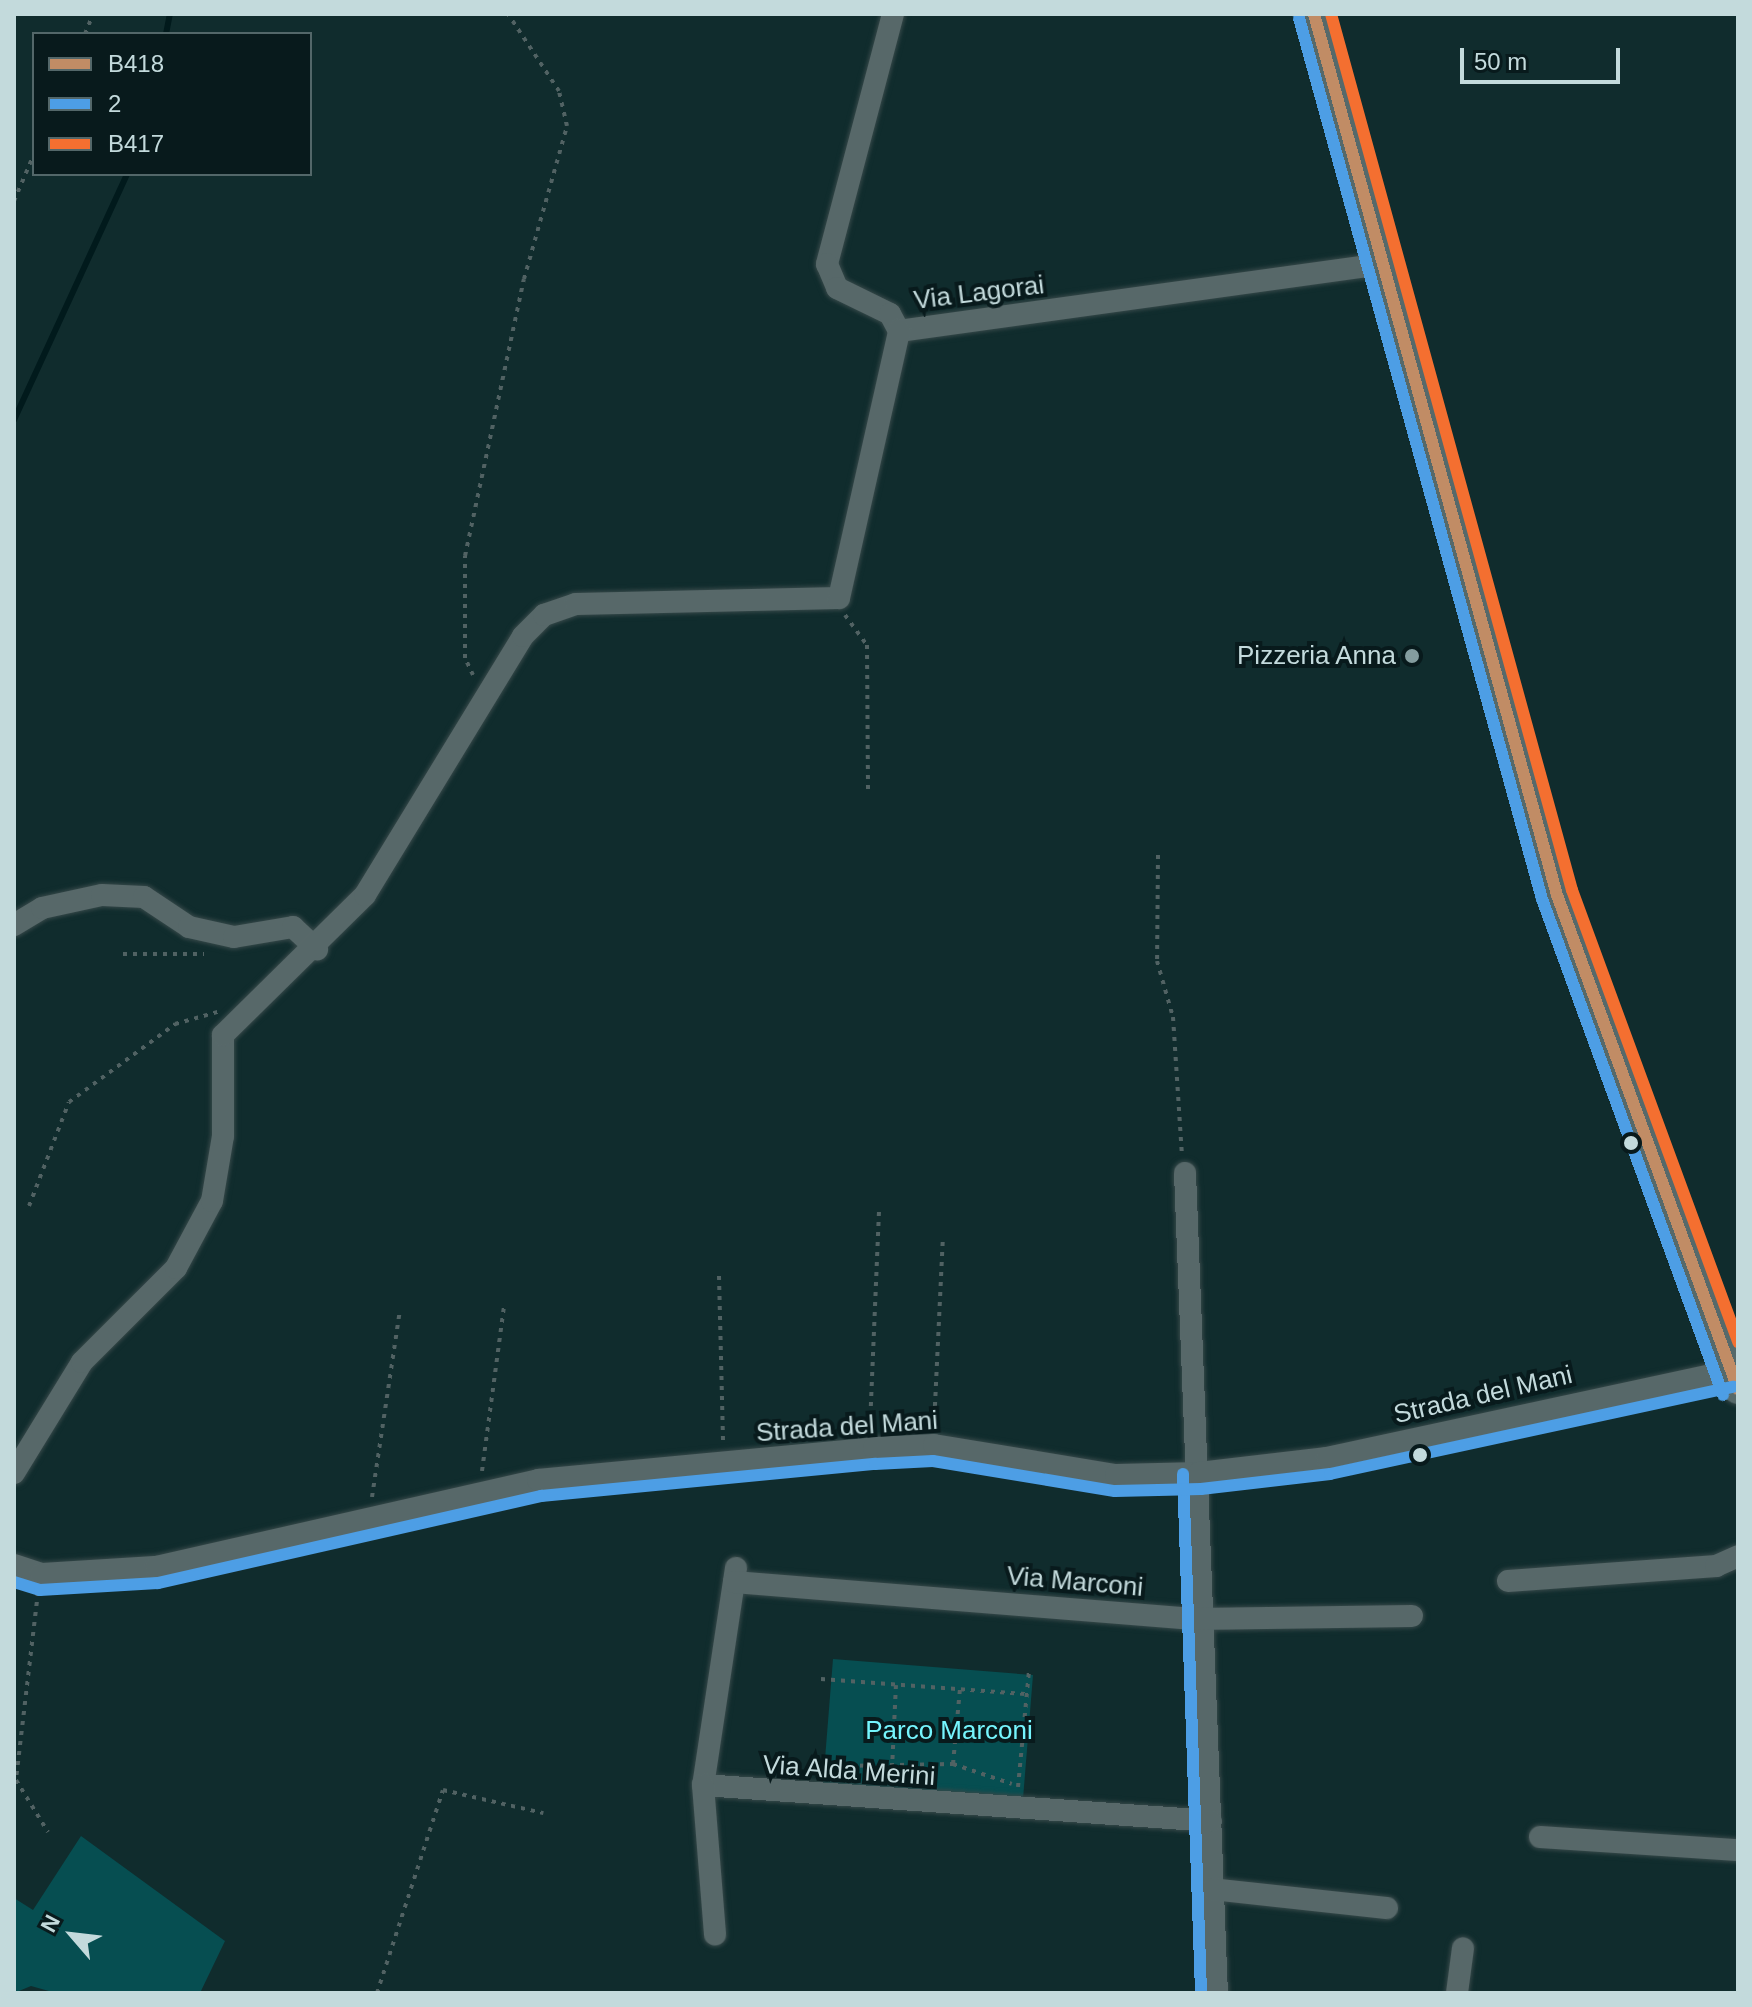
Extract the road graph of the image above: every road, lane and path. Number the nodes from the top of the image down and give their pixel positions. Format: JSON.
{"nodes":[{"id":1,"x":508,"y":14,"type":"edge"},
{"id":2,"x":893,"y":14,"type":"edge"},
{"id":3,"x":1314,"y":14,"type":"edge"},
{"id":4,"x":32,"y":159,"type":"edge"},
{"id":5,"x":14,"y":201,"type":"edge"},
{"id":6,"x":1377,"y":265,"type":"junction"},
{"id":7,"x":899,"y":331,"type":"junction"},
{"id":8,"x":839,"y":598,"type":"junction"},
{"id":9,"x":485,"y":699,"type":"junction"},
{"id":10,"x":868,"y":791,"type":"dead end"},
{"id":11,"x":1158,"y":855,"type":"dead end"},
{"id":12,"x":14,"y":925,"type":"edge"},
{"id":13,"x":317,"y":949,"type":"junction"},
{"id":14,"x":233,"y":1018,"type":"junction"},
{"id":15,"x":1185,"y":1173,"type":"joint"},
{"id":16,"x":29,"y":1206,"type":"dead end"},
{"id":17,"x":879,"y":1208,"type":"dead end"},
{"id":18,"x":943,"y":1236,"type":"dead end"},
{"id":19,"x":719,"y":1276,"type":"dead end"},
{"id":20,"x":504,"y":1306,"type":"dead end"},
{"id":21,"x":400,"y":1310,"type":"dead end"},
{"id":22,"x":1735,"y":1380,"type":"edge"},
{"id":23,"x":934,"y":1445,"type":"junction"},
{"id":24,"x":874,"y":1448,"type":"junction"},
{"id":25,"x":720,"y":1464,"type":"junction"},
{"id":26,"x":14,"y":1473,"type":"edge"},
{"id":27,"x":1199,"y":1473,"type":"junction"},
{"id":28,"x":478,"y":1493,"type":"junction"},
{"id":29,"x":367,"y":1518,"type":"junction"},
{"id":30,"x":1738,"y":1556,"type":"edge"},
{"id":31,"x":14,"y":1565,"type":"edge"},
{"id":32,"x":41,"y":1574,"type":"junction"},
{"id":33,"x":1508,"y":1581,"type":"dead end"},
{"id":34,"x":1412,"y":1616,"type":"dead end"},
{"id":35,"x":1203,"y":1619,"type":"junction"},
{"id":36,"x":1029,"y":1670,"type":"dead end"},
{"id":37,"x":821,"y":1679,"type":"dead end"},
{"id":38,"x":896,"y":1685,"type":"junction"},
{"id":39,"x":960,"y":1689,"type":"junction"},
{"id":40,"x":1027,"y":1694,"type":"junction"},
{"id":41,"x":953,"y":1764,"type":"junction"},
{"id":42,"x":892,"y":1769,"type":"junction"},
{"id":43,"x":840,"y":1783,"type":"dead end"},
{"id":44,"x":703,"y":1785,"type":"junction"},
{"id":45,"x":1018,"y":1787,"type":"junction"},
{"id":46,"x":1019,"y":1794,"type":"dead end"},
{"id":47,"x":543,"y":1813,"type":"dead end"},
{"id":48,"x":1211,"y":1821,"type":"junction"},
{"id":49,"x":48,"y":1832,"type":"dead end"},
{"id":50,"x":1540,"y":1837,"type":"dead end"},
{"id":51,"x":1738,"y":1850,"type":"edge"},
{"id":52,"x":1212,"y":1889,"type":"junction"},
{"id":53,"x":1387,"y":1908,"type":"dead end"},
{"id":54,"x":715,"y":1935,"type":"dead end"},
{"id":55,"x":1463,"y":1948,"type":"dead end"},
{"id":56,"x":377,"y":1993,"type":"edge"},
{"id":57,"x":1217,"y":1993,"type":"edge"},
{"id":58,"x":1457,"y":1993,"type":"edge"}],
"edges":[{"from":1,"to":9,"type":"path"},
{"from":2,"to":7,"type":"street","name":"Via Lagorai"},
{"from":3,"to":6,"type":"main road"},
{"from":4,"to":5,"type":"path"},
{"from":6,"to":7,"type":"street","name":"Via Lagorai"},
{"from":6,"to":22,"type":"main road"},
{"from":7,"to":8,"type":"street"},
{"from":8,"to":9,"type":"street"},
{"from":8,"to":10,"type":"path"},
{"from":9,"to":13,"type":"street"},
{"from":11,"to":15,"type":"path"},
{"from":12,"to":13,"type":"street"},
{"from":13,"to":14,"type":"street"},
{"from":14,"to":16,"type":"path"},
{"from":14,"to":26,"type":"street"},
{"from":15,"to":27,"type":"street"},
{"from":17,"to":24,"type":"path"},
{"from":18,"to":23,"type":"path"},
{"from":19,"to":25,"type":"path"},
{"from":20,"to":28,"type":"path"},
{"from":21,"to":29,"type":"path"},
{"from":22,"to":27,"type":"street","name":"Strada del Mani"},
{"from":23,"to":24,"type":"street","name":"Strada del Mani"},
{"from":23,"to":27,"type":"street","name":"Strada del Mani"},
{"from":24,"to":25,"type":"street","name":"Strada del Mani"},
{"from":25,"to":28,"type":"street","name":"Strada del Mani"},
{"from":27,"to":35,"type":"street"},
{"from":28,"to":29,"type":"street","name":"Strada del Mani"},
{"from":29,"to":32,"type":"street","name":"Strada del Mani"},
{"from":30,"to":33,"type":"street"},
{"from":31,"to":32,"type":"street","name":"Strada del Mani"},
{"from":32,"to":49,"type":"path"},
{"from":34,"to":35,"type":"street","name":"Via Marconi"},
{"from":35,"to":44,"type":"street","name":"Via Marconi"},
{"from":35,"to":48,"type":"street"},
{"from":36,"to":40,"type":"path"},
{"from":37,"to":38,"type":"path"},
{"from":38,"to":39,"type":"path"},
{"from":38,"to":42,"type":"path"},
{"from":39,"to":40,"type":"path"},
{"from":39,"to":41,"type":"path"},
{"from":40,"to":45,"type":"path"},
{"from":41,"to":42,"type":"path"},
{"from":41,"to":45,"type":"path"},
{"from":42,"to":43,"type":"path"},
{"from":44,"to":48,"type":"street","name":"Via Alda Merini"},
{"from":44,"to":54,"type":"street"},
{"from":45,"to":46,"type":"path"},
{"from":47,"to":56,"type":"path"},
{"from":48,"to":52,"type":"street"},
{"from":50,"to":51,"type":"street"},
{"from":52,"to":53,"type":"street"},
{"from":52,"to":57,"type":"street"},
{"from":55,"to":58,"type":"street"}]}
